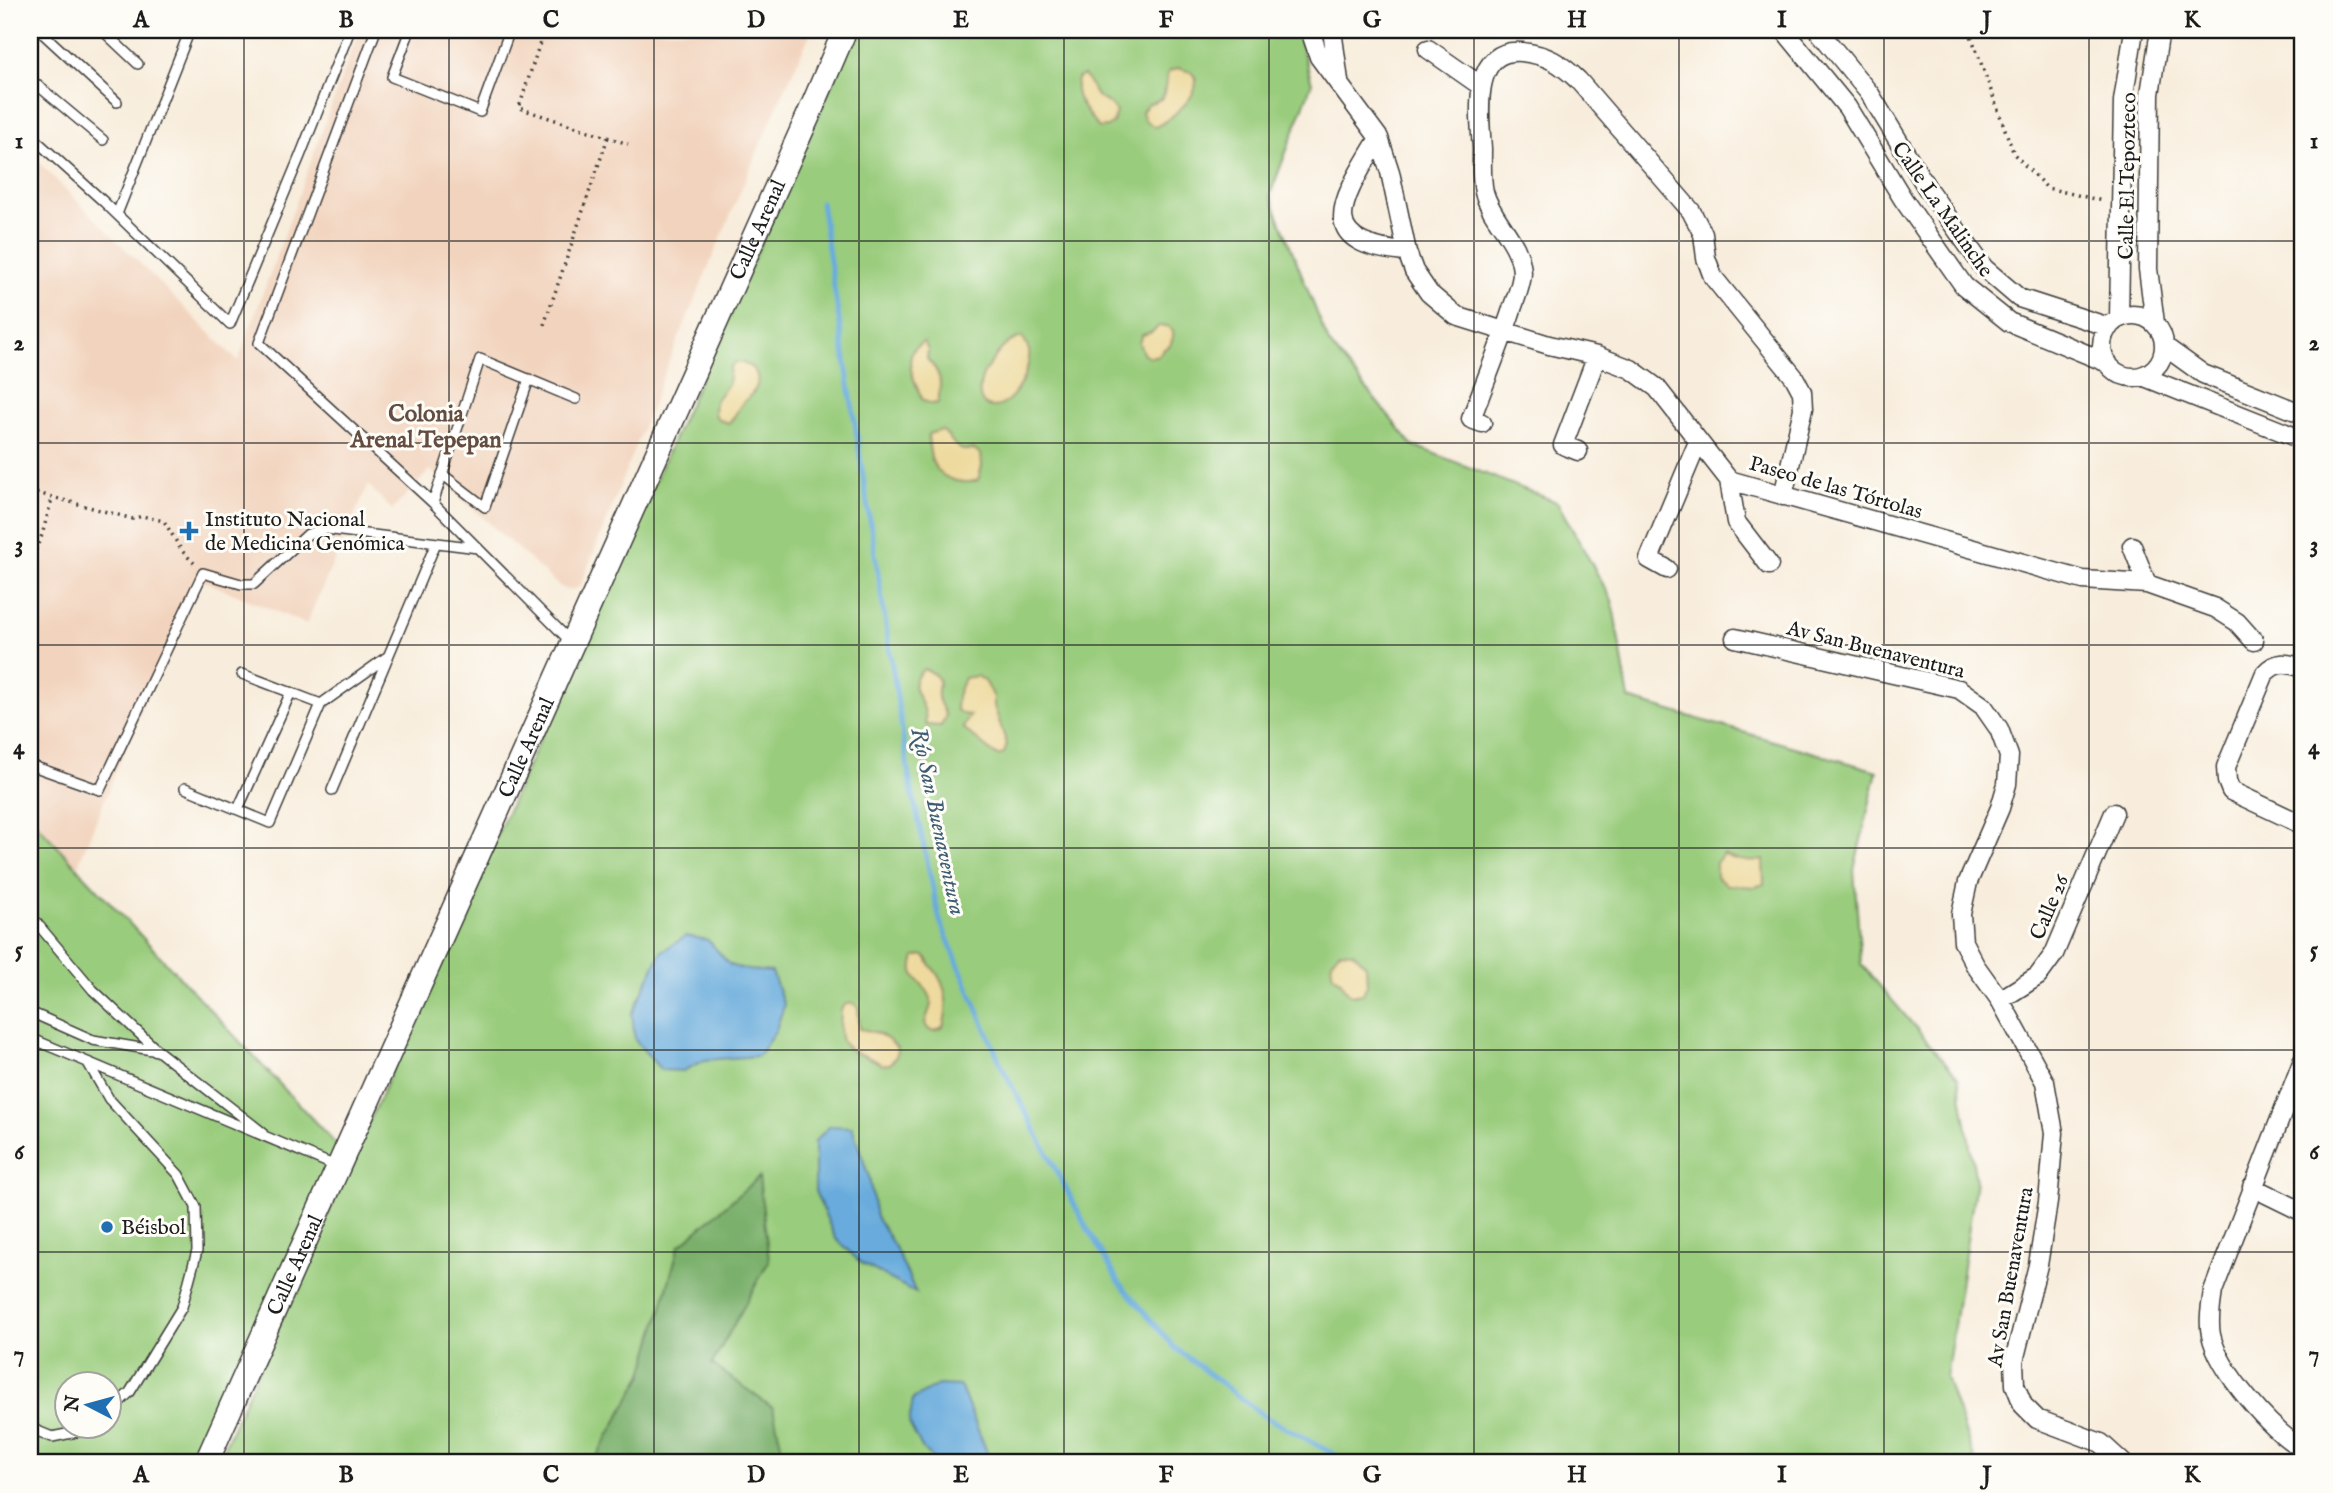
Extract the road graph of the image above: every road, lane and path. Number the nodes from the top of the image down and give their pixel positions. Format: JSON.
{"nodes":[{"id":1,"x":39,"y":30,"type":"edge"},
{"id":2,"x":102,"y":30,"type":"edge"},
{"id":3,"x":190,"y":30,"type":"edge"},
{"id":4,"x":350,"y":30,"type":"edge"},
{"id":5,"x":376,"y":30,"type":"edge"},
{"id":6,"x":410,"y":30,"type":"edge"},
{"id":7,"x":510,"y":30,"type":"edge"},
{"id":8,"x":544,"y":30,"type":"edge"},
{"id":9,"x":845,"y":30,"type":"edge"},
{"id":10,"x":1310,"y":30,"type":"edge"},
{"id":11,"x":1332,"y":30,"type":"edge"},
{"id":12,"x":1784,"y":30,"type":"edge"},
{"id":13,"x":1818,"y":30,"type":"edge"},
{"id":14,"x":1969,"y":30,"type":"edge"},
{"id":15,"x":2134,"y":30,"type":"edge"},
{"id":16,"x":2160,"y":30,"type":"edge"},
{"id":17,"x":1428,"y":49,"type":"dead end"},
{"id":18,"x":138,"y":64,"type":"dead end"},
{"id":19,"x":30,"y":79,"type":"edge"},
{"id":20,"x":1340,"y":84,"type":"junction"},
{"id":21,"x":1481,"y":86,"type":"junction"},
{"id":22,"x":117,"y":102,"type":"dead end"},
{"id":23,"x":30,"y":135,"type":"edge"},
{"id":24,"x":608,"y":137,"type":"junction"},
{"id":25,"x":1379,"y":138,"type":"junction"},
{"id":26,"x":103,"y":140,"type":"dead end"},
{"id":27,"x":628,"y":144,"type":"dead end"},
{"id":28,"x":2122,"y":202,"type":"junction"},
{"id":29,"x":117,"y":214,"type":"junction"},
{"id":30,"x":1406,"y":252,"type":"junction"},
{"id":31,"x":2114,"y":322,"type":"junction"},
{"id":32,"x":2155,"y":323,"type":"junction"},
{"id":33,"x":544,"y":325,"type":"dead end"},
{"id":34,"x":1505,"y":331,"type":"junction"},
{"id":35,"x":2164,"y":346,"type":"junction"},
{"id":36,"x":1597,"y":356,"type":"junction"},
{"id":37,"x":2108,"y":363,"type":"junction"},
{"id":38,"x":2142,"y":376,"type":"junction"},
{"id":39,"x":529,"y":379,"type":"junction"},
{"id":40,"x":576,"y":399,"type":"dead end"},
{"id":41,"x":2303,"y":414,"type":"edge"},
{"id":42,"x":1482,"y":423,"type":"dead end"},
{"id":43,"x":2303,"y":440,"type":"edge"},
{"id":44,"x":1698,"y":442,"type":"junction"},
{"id":45,"x":1578,"y":451,"type":"dead end"},
{"id":46,"x":442,"y":474,"type":"junction"},
{"id":47,"x":1729,"y":480,"type":"junction"},
{"id":48,"x":30,"y":491,"type":"edge"},
{"id":49,"x":1783,"y":496,"type":"junction"},
{"id":50,"x":52,"y":498,"type":"junction"},
{"id":51,"x":433,"y":503,"type":"junction"},
{"id":52,"x":436,"y":543,"type":"junction"},
{"id":53,"x":2132,"y":546,"type":"dead end"},
{"id":54,"x":478,"y":548,"type":"junction"},
{"id":55,"x":30,"y":563,"type":"edge"},
{"id":56,"x":1769,"y":565,"type":"dead end"},
{"id":57,"x":1667,"y":569,"type":"dead end"},
{"id":58,"x":203,"y":573,"type":"junction"},
{"id":59,"x":2147,"y":584,"type":"junction"},
{"id":60,"x":1735,"y":638,"type":"dead end"},
{"id":61,"x":2253,"y":641,"type":"dead end"},
{"id":62,"x":573,"y":643,"type":"junction"},
{"id":63,"x":388,"y":656,"type":"junction"},
{"id":64,"x":2303,"y":668,"type":"edge"},
{"id":65,"x":242,"y":674,"type":"dead end"},
{"id":66,"x":292,"y":692,"type":"junction"},
{"id":67,"x":321,"y":704,"type":"junction"},
{"id":68,"x":30,"y":765,"type":"edge"},
{"id":69,"x":186,"y":788,"type":"dead end"},
{"id":70,"x":332,"y":790,"type":"dead end"},
{"id":71,"x":238,"y":809,"type":"junction"},
{"id":72,"x":2114,"y":813,"type":"dead end"},
{"id":73,"x":2303,"y":825,"type":"edge"},
{"id":74,"x":30,"y":915,"type":"edge"},
{"id":75,"x":2000,"y":1000,"type":"junction"},
{"id":76,"x":30,"y":1012,"type":"edge"},
{"id":77,"x":30,"y":1038,"type":"edge"},
{"id":78,"x":158,"y":1051,"type":"junction"},
{"id":79,"x":2303,"y":1060,"type":"edge"},
{"id":80,"x":88,"y":1063,"type":"junction"},
{"id":81,"x":271,"y":1139,"type":"junction"},
{"id":82,"x":339,"y":1167,"type":"junction"},
{"id":83,"x":2252,"y":1187,"type":"junction"},
{"id":84,"x":2303,"y":1212,"type":"edge"},
{"id":85,"x":122,"y":1400,"type":"edge"},
{"id":86,"x":30,"y":1428,"type":"edge"},
{"id":87,"x":52,"y":1437,"type":"edge"},
{"id":88,"x":2303,"y":1449,"type":"edge"},
{"id":89,"x":206,"y":1463,"type":"edge"},
{"id":90,"x":2123,"y":1463,"type":"edge"}],
"edges":[{"from":1,"to":22,"type":"lane"},
{"from":2,"to":18,"type":"lane"},
{"from":3,"to":29,"type":"lane"},
{"from":4,"to":29,"type":"lane"},
{"from":5,"to":51,"type":"lane"},
{"from":6,"to":7,"type":"lane"},
{"from":8,"to":24,"type":"path"},
{"from":9,"to":62,"type":"street","name":"Calle Arenal"},
{"from":10,"to":20,"type":"street","name":"Paseo de las Tórtolas"},
{"from":11,"to":20,"type":"street","name":"Paseo de las Tórtolas"},
{"from":12,"to":37,"type":"street","name":"Calle La Malinche"},
{"from":13,"to":31,"type":"street","name":"Calle La Malinche"},
{"from":14,"to":28,"type":"path"},
{"from":15,"to":28,"type":"street","name":"Calle El Tepozteco"},
{"from":16,"to":32,"type":"street","name":"Calle El Tepozteco"},
{"from":17,"to":21,"type":"street"},
{"from":19,"to":26,"type":"lane"},
{"from":20,"to":25,"type":"street","name":"Paseo de las Tórtolas"},
{"from":21,"to":34,"type":"street"},
{"from":21,"to":49,"type":"street"},
{"from":23,"to":29,"type":"lane"},
{"from":24,"to":27,"type":"path"},
{"from":24,"to":33,"type":"path"},
{"from":25,"to":30,"type":"street","name":"Paseo de las Tórtolas"},
{"from":25,"to":30,"type":"street"},
{"from":28,"to":31,"type":"street","name":"Calle El Tepozteco"},
{"from":30,"to":34,"type":"street","name":"Paseo de las Tórtolas"},
{"from":31,"to":32,"type":"street"},
{"from":31,"to":37,"type":"street"},
{"from":32,"to":35,"type":"street"},
{"from":34,"to":36,"type":"street","name":"Paseo de las Tórtolas"},
{"from":34,"to":42,"type":"street"},
{"from":35,"to":38,"type":"street"},
{"from":35,"to":41,"type":"street"},
{"from":36,"to":44,"type":"street","name":"Paseo de las Tórtolas"},
{"from":36,"to":45,"type":"street"},
{"from":37,"to":38,"type":"street"},
{"from":38,"to":43,"type":"street"},
{"from":39,"to":40,"type":"lane"},
{"from":39,"to":46,"type":"lane"},
{"from":39,"to":46,"type":"lane"},
{"from":44,"to":47,"type":"street","name":"Paseo de las Tórtolas"},
{"from":44,"to":57,"type":"street"},
{"from":46,"to":51,"type":"lane"},
{"from":47,"to":49,"type":"street","name":"Paseo de las Tórtolas"},
{"from":47,"to":56,"type":"street"},
{"from":48,"to":50,"type":"path"},
{"from":49,"to":59,"type":"street","name":"Paseo de las Tórtolas"},
{"from":50,"to":55,"type":"path"},
{"from":50,"to":58,"type":"path"},
{"from":51,"to":54,"type":"lane"},
{"from":52,"to":54,"type":"lane"},
{"from":52,"to":58,"type":"lane"},
{"from":52,"to":63,"type":"lane"},
{"from":53,"to":59,"type":"street"},
{"from":54,"to":62,"type":"lane"},
{"from":58,"to":68,"type":"lane"},
{"from":59,"to":61,"type":"street","name":"Paseo de las Tórtolas"},
{"from":60,"to":75,"type":"street","name":"Av San Buenaventura"},
{"from":62,"to":82,"type":"street","name":"Calle Arenal"},
{"from":63,"to":67,"type":"lane"},
{"from":63,"to":70,"type":"lane"},
{"from":64,"to":73,"type":"street"},
{"from":65,"to":66,"type":"lane"},
{"from":66,"to":67,"type":"lane"},
{"from":66,"to":71,"type":"lane"},
{"from":67,"to":71,"type":"lane"},
{"from":69,"to":71,"type":"lane"},
{"from":72,"to":75,"type":"street","name":"Calle 26"},
{"from":74,"to":78,"type":"lane"},
{"from":75,"to":90,"type":"street","name":"Av San Buenaventura"},
{"from":76,"to":78,"type":"lane"},
{"from":77,"to":80,"type":"lane"},
{"from":78,"to":81,"type":"lane"},
{"from":79,"to":83,"type":"street"},
{"from":80,"to":81,"type":"lane"},
{"from":80,"to":85,"type":"lane"},
{"from":81,"to":82,"type":"lane"},
{"from":82,"to":89,"type":"street","name":"Calle Arenal"},
{"from":83,"to":84,"type":"street"},
{"from":83,"to":88,"type":"street"},
{"from":86,"to":87,"type":"lane"}]}
